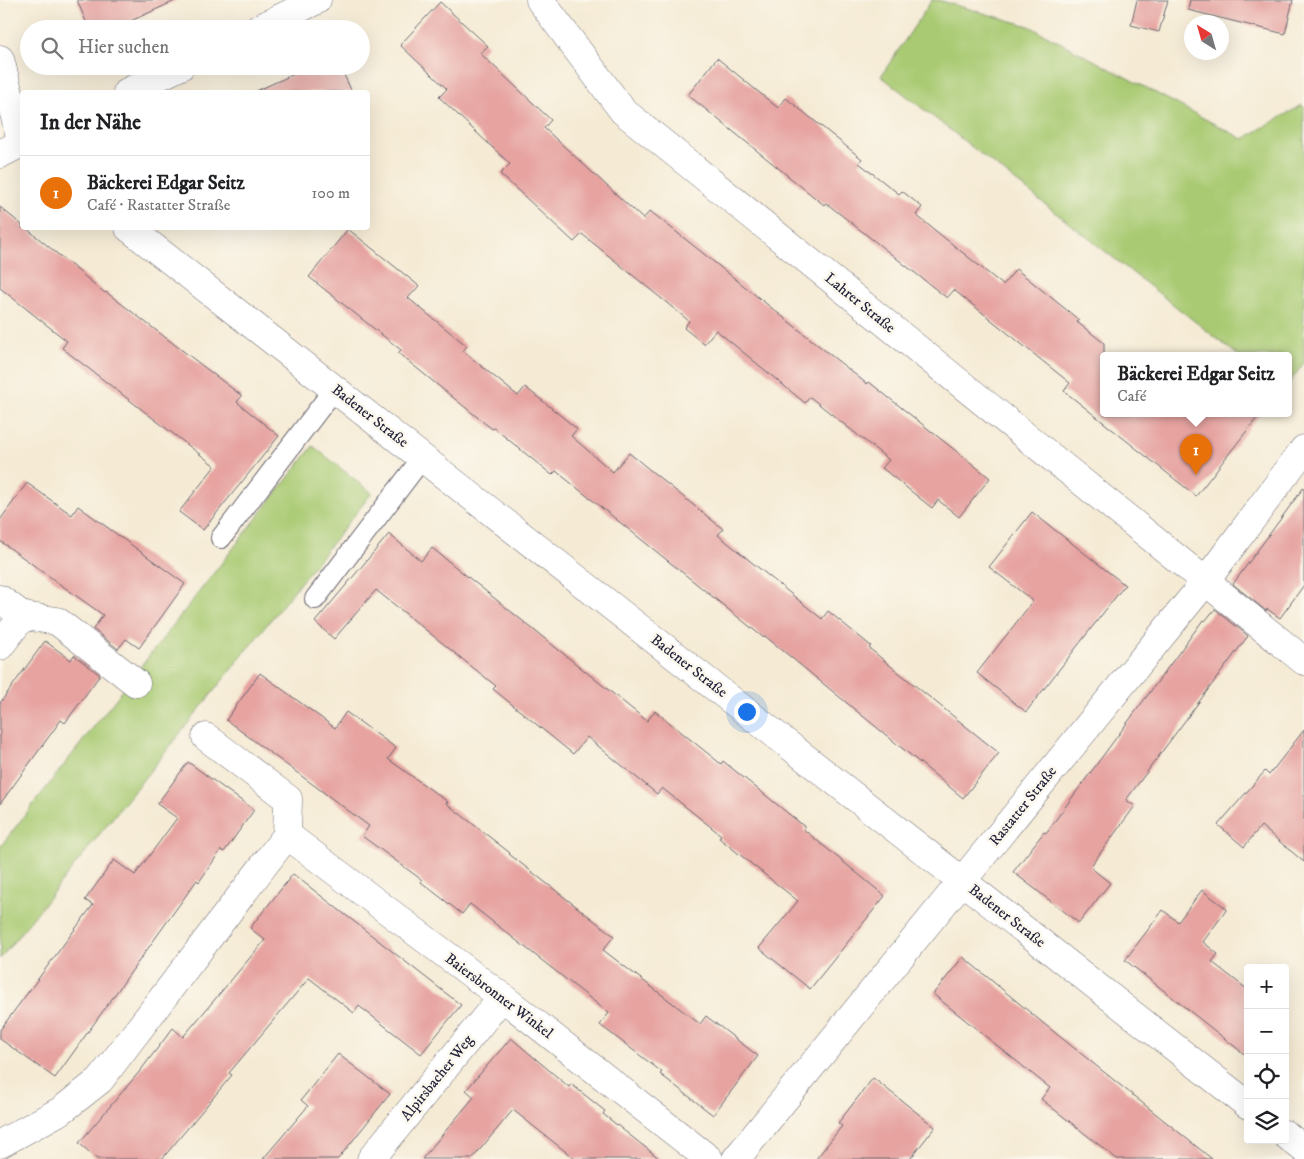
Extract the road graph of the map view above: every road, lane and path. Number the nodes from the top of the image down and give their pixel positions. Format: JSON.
{"nodes":[{"id":1,"x":317,"y":0,"type":"edge"},
{"id":2,"x":540,"y":0,"type":"edge"},
{"id":3,"x":276,"y":20,"type":"edge"},
{"id":4,"x":0,"y":59,"type":"edge"},
{"id":5,"x":163,"y":75,"type":"edge"},
{"id":6,"x":132,"y":90,"type":"edge"},
{"id":7,"x":20,"y":136,"type":"edge"},
{"id":8,"x":20,"y":145,"type":"edge"},
{"id":9,"x":0,"y":154,"type":"edge"},
{"id":10,"x":133,"y":230,"type":"edge"},
{"id":11,"x":335,"y":388,"type":"junction"},
{"id":12,"x":1304,"y":449,"type":"edge"},
{"id":13,"x":423,"y":458,"type":"junction"},
{"id":14,"x":221,"y":538,"type":"dead end"},
{"id":15,"x":1205,"y":582,"type":"junction"},
{"id":16,"x":0,"y":599,"type":"edge"},
{"id":17,"x":315,"y":599,"type":"dead end"},
{"id":18,"x":23,"y":616,"type":"junction"},
{"id":19,"x":0,"y":646,"type":"edge"},
{"id":20,"x":1304,"y":660,"type":"edge"},
{"id":21,"x":136,"y":683,"type":"dead end"},
{"id":22,"x":206,"y":737,"type":"dead end"},
{"id":23,"x":287,"y":835,"type":"junction"},
{"id":24,"x":963,"y":881,"type":"junction"},
{"id":25,"x":502,"y":998,"type":"junction"},
{"id":26,"x":1244,"y":1102,"type":"edge"},
{"id":27,"x":1289,"y":1137,"type":"edge"},
{"id":28,"x":0,"y":1144,"type":"edge"},
{"id":29,"x":1304,"y":1149,"type":"edge"},
{"id":30,"x":371,"y":1159,"type":"edge"},
{"id":31,"x":709,"y":1159,"type":"edge"},
{"id":32,"x":736,"y":1159,"type":"edge"}],
"edges":[{"from":1,"to":3,"type":"street"},
{"from":2,"to":15,"type":"street","name":"Lahrer Straße"},
{"from":4,"to":7,"type":"street"},
{"from":5,"to":6,"type":"street"},
{"from":8,"to":9,"type":"street"},
{"from":10,"to":11,"type":"street","name":"Badener Straße"},
{"from":11,"to":13,"type":"street","name":"Badener Straße"},
{"from":11,"to":14,"type":"lane"},
{"from":12,"to":15,"type":"street","name":"Rastatter Straße"},
{"from":13,"to":17,"type":"lane"},
{"from":13,"to":24,"type":"street","name":"Badener Straße"},
{"from":15,"to":20,"type":"street","name":"Lahrer Straße"},
{"from":15,"to":24,"type":"street","name":"Rastatter Straße"},
{"from":16,"to":18,"type":"street"},
{"from":18,"to":19,"type":"street"},
{"from":18,"to":21,"type":"street"},
{"from":22,"to":23,"type":"street"},
{"from":23,"to":25,"type":"street","name":"Baiersbronner Winkel"},
{"from":23,"to":28,"type":"street"},
{"from":24,"to":26,"type":"street","name":"Badener Straße"},
{"from":24,"to":32,"type":"street","name":"Rastatter Straße"},
{"from":25,"to":30,"type":"street","name":"Alpirsbacher Weg"},
{"from":25,"to":31,"type":"street","name":"Baiersbronner Winkel"},
{"from":27,"to":29,"type":"street"}]}
